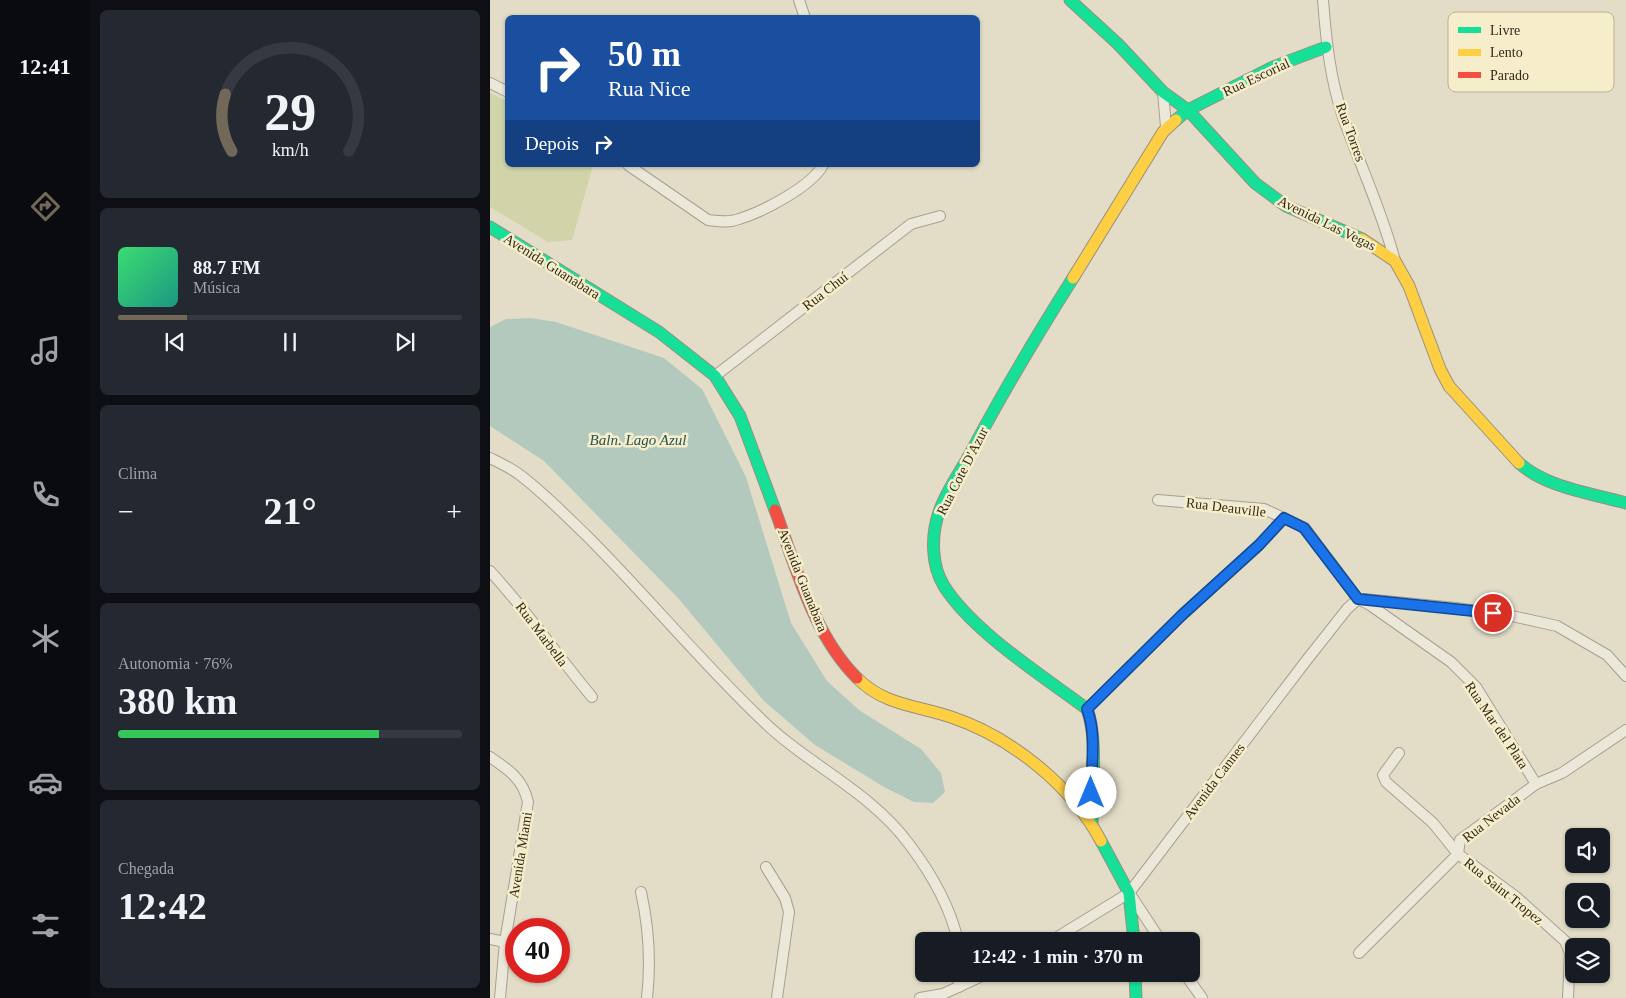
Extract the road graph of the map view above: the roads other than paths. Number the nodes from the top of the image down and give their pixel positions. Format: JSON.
{"nodes":[{"id":1,"x":799,"y":0,"type":"edge"},
{"id":2,"x":1070,"y":0,"type":"edge"},
{"id":3,"x":1323,"y":0,"type":"edge"},
{"id":4,"x":804,"y":15,"type":"edge"},
{"id":5,"x":1326,"y":46,"type":"junction"},
{"id":6,"x":490,"y":83,"type":"edge"},
{"id":7,"x":505,"y":90,"type":"edge"},
{"id":8,"x":1163,"y":92,"type":"junction"},
{"id":9,"x":1188,"y":110,"type":"junction"},
{"id":10,"x":1163,"y":132,"type":"junction"},
{"id":11,"x":631,"y":167,"type":"edge"},
{"id":12,"x":821,"y":167,"type":"edge"},
{"id":13,"x":940,"y":216,"type":"dead end"},
{"id":14,"x":490,"y":227,"type":"edge"},
{"id":15,"x":1395,"y":261,"type":"junction"},
{"id":16,"x":715,"y":376,"type":"junction"},
{"id":17,"x":490,"y":458,"type":"edge"},
{"id":18,"x":1158,"y":500,"type":"dead end"},
{"id":19,"x":1626,"y":503,"type":"edge"},
{"id":20,"x":1284,"y":518,"type":"junction"},
{"id":21,"x":490,"y":572,"type":"edge"},
{"id":22,"x":1358,"y":599,"type":"junction"},
{"id":23,"x":1626,"y":676,"type":"edge"},
{"id":24,"x":592,"y":697,"type":"dead end"},
{"id":25,"x":1087,"y":709,"type":"junction"},
{"id":26,"x":1626,"y":730,"type":"edge"},
{"id":27,"x":1399,"y":753,"type":"dead end"},
{"id":28,"x":490,"y":757,"type":"edge"},
{"id":29,"x":1536,"y":784,"type":"junction"},
{"id":30,"x":1092,"y":824,"type":"junction"},
{"id":31,"x":1458,"y":854,"type":"junction"},
{"id":32,"x":766,"y":866,"type":"dead end"},
{"id":33,"x":641,"y":892,"type":"dead end"},
{"id":34,"x":1129,"y":893,"type":"junction"},
{"id":35,"x":509,"y":918,"type":"edge"},
{"id":36,"x":955,"y":932,"type":"edge"},
{"id":37,"x":1066,"y":932,"type":"edge"},
{"id":38,"x":1133,"y":932,"type":"edge"},
{"id":39,"x":1155,"y":932,"type":"edge"},
{"id":40,"x":490,"y":939,"type":"edge"},
{"id":41,"x":505,"y":942,"type":"joint"},
{"id":42,"x":1359,"y":953,"type":"dead end"},
{"id":43,"x":959,"y":982,"type":"edge"},
{"id":44,"x":969,"y":982,"type":"edge"},
{"id":45,"x":1135,"y":982,"type":"edge"},
{"id":46,"x":1191,"y":982,"type":"edge"},
{"id":47,"x":959,"y":987,"type":"junction"},
{"id":48,"x":940,"y":996,"type":"edge"},
{"id":49,"x":500,"y":998,"type":"edge"},
{"id":50,"x":647,"y":998,"type":"edge"},
{"id":51,"x":777,"y":998,"type":"edge"},
{"id":52,"x":920,"y":998,"type":"edge"},
{"id":53,"x":1136,"y":998,"type":"edge"},
{"id":54,"x":1202,"y":998,"type":"edge"},
{"id":55,"x":1568,"y":998,"type":"edge"}],
"edges":[{"from":1,"to":4,"type":"street"},
{"from":2,"to":8,"type":"street","name":"Avenida Las Vegas"},
{"from":3,"to":5,"type":"street","name":"Rua Torres"},
{"from":5,"to":9,"type":"street","name":"Rua Escorial"},
{"from":5,"to":15,"type":"street","name":"Rua Torres"},
{"from":6,"to":7,"type":"street"},
{"from":8,"to":9,"type":"street","name":"Avenida Las Vegas"},
{"from":8,"to":10,"type":"street"},
{"from":9,"to":10,"type":"street","name":"Rua Cote D'Azur"},
{"from":9,"to":15,"type":"street","name":"Avenida Las Vegas"},
{"from":10,"to":25,"type":"street","name":"Rua Cote D'Azur"},
{"from":11,"to":12,"type":"street"},
{"from":13,"to":16,"type":"street","name":"Rua Chuí"},
{"from":14,"to":16,"type":"street","name":"Avenida Guanabara"},
{"from":15,"to":19,"type":"street","name":"Avenida Las Vegas"},
{"from":16,"to":30,"type":"street","name":"Avenida Guanabara"},
{"from":17,"to":36,"type":"street"},
{"from":18,"to":20,"type":"street","name":"Rua Deauville"},
{"from":20,"to":22,"type":"street","name":"Rua Deauville"},
{"from":20,"to":25,"type":"street"},
{"from":21,"to":24,"type":"street","name":"Rua Marbella"},
{"from":22,"to":23,"type":"street"},
{"from":22,"to":29,"type":"street","name":"Rua Mar del Plata"},
{"from":22,"to":34,"type":"street","name":"Avenida Cannes"},
{"from":25,"to":30,"type":"street"},
{"from":26,"to":29,"type":"street","name":"Rua Nevada"},
{"from":27,"to":31,"type":"street","name":"Rua Saint Tropez"},
{"from":28,"to":35,"type":"street","name":"Avenida Miami"},
{"from":29,"to":31,"type":"street","name":"Rua Nevada"},
{"from":30,"to":34,"type":"street","name":"Avenida Guanabara"},
{"from":31,"to":42,"type":"street","name":"Rua Nevada"},
{"from":31,"to":55,"type":"street","name":"Rua Saint Tropez"},
{"from":32,"to":51,"type":"street"},
{"from":33,"to":50,"type":"street"},
{"from":34,"to":37,"type":"street","name":"Avenida Cannes"},
{"from":34,"to":38,"type":"street","name":"Avenida Guanabara"},
{"from":34,"to":39,"type":"street"},
{"from":40,"to":41,"type":"street"},
{"from":41,"to":49,"type":"street","name":"Avenida Miami"},
{"from":43,"to":47,"type":"street"},
{"from":44,"to":47,"type":"street"},
{"from":45,"to":53,"type":"street"},
{"from":46,"to":54,"type":"street"},
{"from":47,"to":48,"type":"street"},
{"from":48,"to":52,"type":"street"}]}
